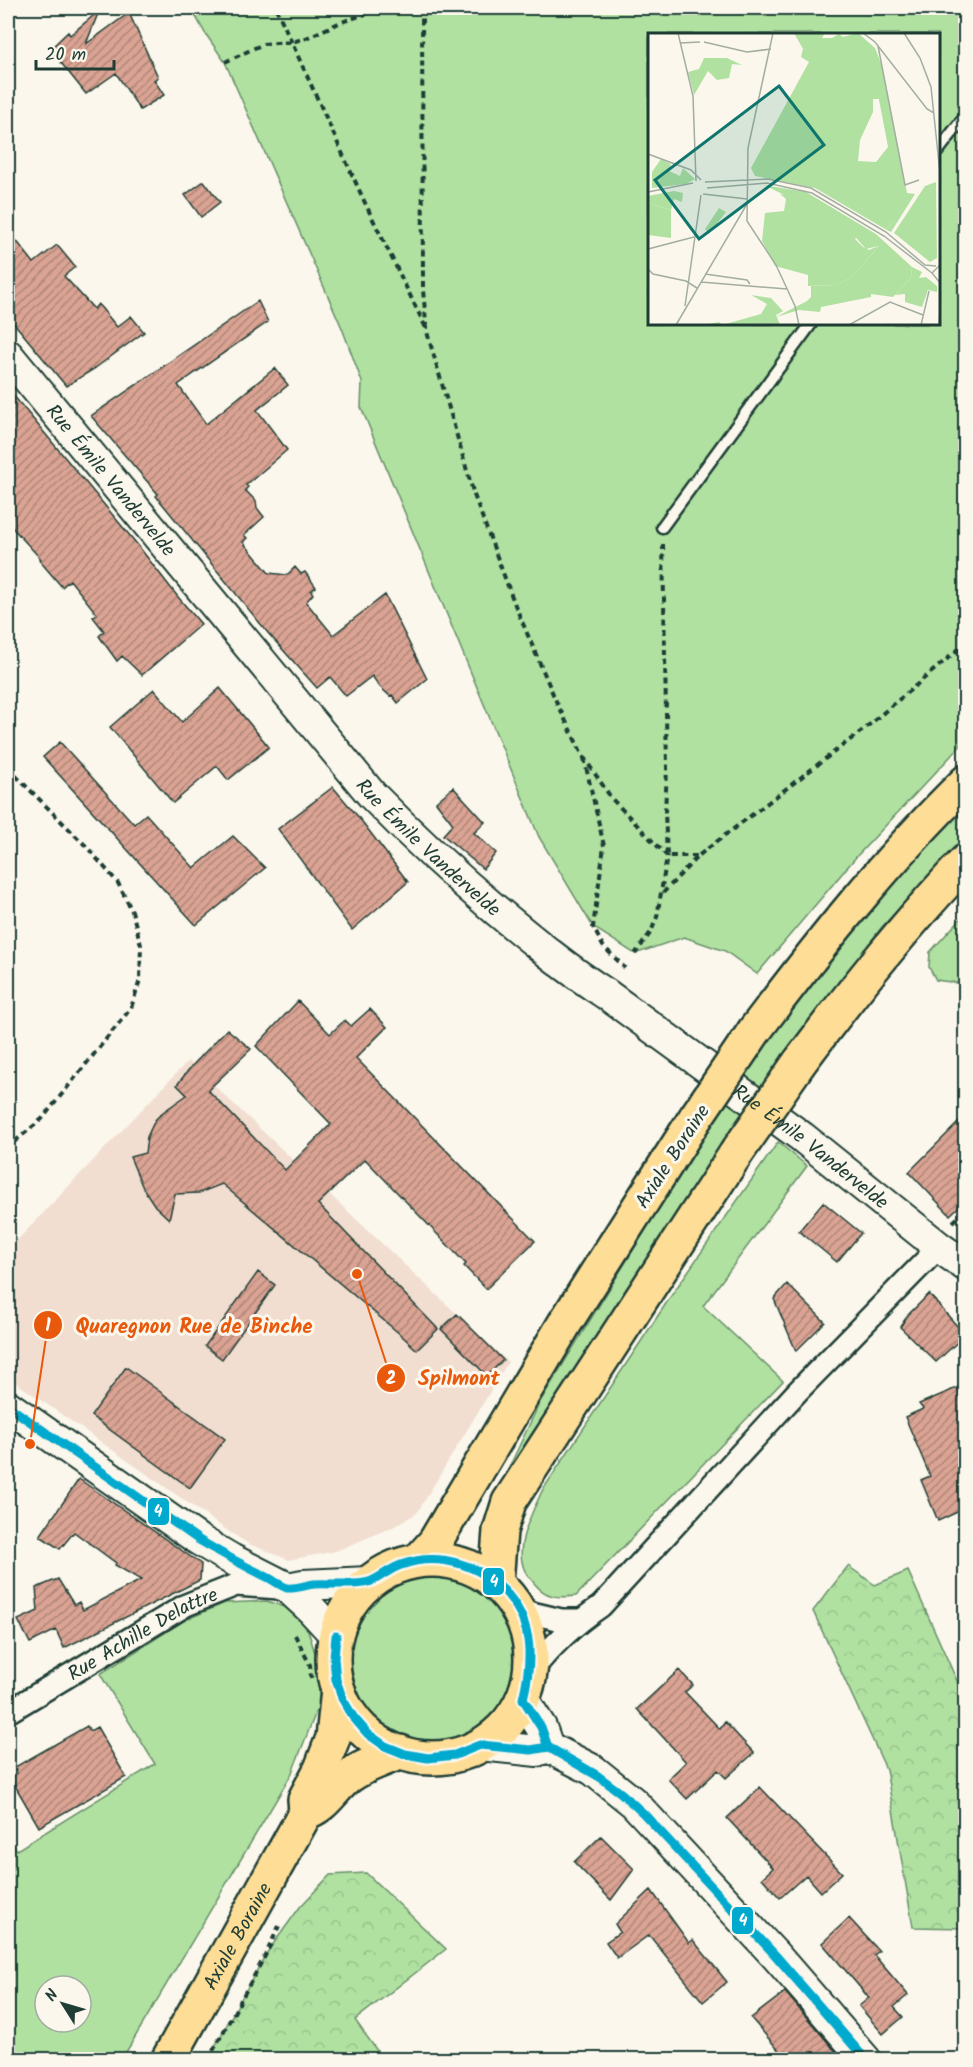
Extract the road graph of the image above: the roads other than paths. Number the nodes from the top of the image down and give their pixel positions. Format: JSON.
{"nodes":[{"id":1,"x":966,"y":116,"type":"edge"},
{"id":2,"x":940,"y":150,"type":"edge"},
{"id":3,"x":809,"y":326,"type":"edge"},
{"id":4,"x":8,"y":355,"type":"edge"},
{"id":5,"x":662,"y":527,"type":"road end"},
{"id":6,"x":966,"y":782,"type":"edge"},
{"id":7,"x":966,"y":861,"type":"edge"},
{"id":8,"x":939,"y":1247,"type":"junction"},
{"id":9,"x":966,"y":1266,"type":"edge"},
{"id":10,"x":8,"y":1406,"type":"edge"},
{"id":11,"x":419,"y":1560,"type":"junction"},
{"id":12,"x":369,"y":1582,"type":"junction"},
{"id":13,"x":496,"y":1582,"type":"junction"},
{"id":14,"x":288,"y":1588,"type":"junction"},
{"id":15,"x":519,"y":1610,"type":"junction"},
{"id":16,"x":580,"y":1620,"type":"junction"},
{"id":17,"x":336,"y":1636,"type":"junction"},
{"id":18,"x":526,"y":1686,"type":"junction"},
{"id":19,"x":325,"y":1689,"type":"junction"},
{"id":20,"x":8,"y":1712,"type":"edge"},
{"id":21,"x":480,"y":1745,"type":"junction"},
{"id":22,"x":548,"y":1747,"type":"junction"},
{"id":23,"x":400,"y":1752,"type":"junction"},
{"id":24,"x":306,"y":1812,"type":"junction"},
{"id":25,"x":168,"y":2060,"type":"edge"},
{"id":26,"x":866,"y":2060,"type":"edge"}],
"edges":[{"from":1,"to":2,"type":"lane"},
{"from":3,"to":5,"type":"lane"},
{"from":4,"to":8,"type":"street","name":"Rue Émile Vandervelde"},
{"from":6,"to":11,"type":"main road","name":"Axiale Boraine","bridge":true},
{"from":7,"to":13,"type":"main road","bridge":true},
{"from":8,"to":9,"type":"street","name":"Rue Émile Vandervelde"},
{"from":8,"to":16,"type":"street"},
{"from":10,"to":14,"type":"street"},
{"from":11,"to":12,"type":"main road","name":"Axiale Boraine"},
{"from":11,"to":13,"type":"main road","name":"Axiale Boraine"},
{"from":12,"to":14,"type":"street"},
{"from":12,"to":17,"type":"main road","name":"Axiale Boraine"},
{"from":13,"to":15,"type":"main road","name":"Axiale Boraine"},
{"from":14,"to":17,"type":"street"},
{"from":14,"to":20,"type":"street","name":"Rue Achille Delattre"},
{"from":15,"to":16,"type":"street"},
{"from":15,"to":18,"type":"main road","name":"Axiale Boraine"},
{"from":16,"to":18,"type":"street"},
{"from":17,"to":19,"type":"main road","name":"Axiale Boraine"},
{"from":18,"to":21,"type":"main road","name":"Axiale Boraine"},
{"from":18,"to":22,"type":"street"},
{"from":19,"to":23,"type":"main road","name":"Axiale Boraine"},
{"from":19,"to":24,"type":"main road","name":"Axiale Boraine"},
{"from":21,"to":22,"type":"street"},
{"from":21,"to":23,"type":"main road","name":"Axiale Boraine"},
{"from":22,"to":26,"type":"street"},
{"from":23,"to":24,"type":"main road","name":"Axiale Boraine"},
{"from":24,"to":25,"type":"main road","name":"Axiale Boraine"}]}
